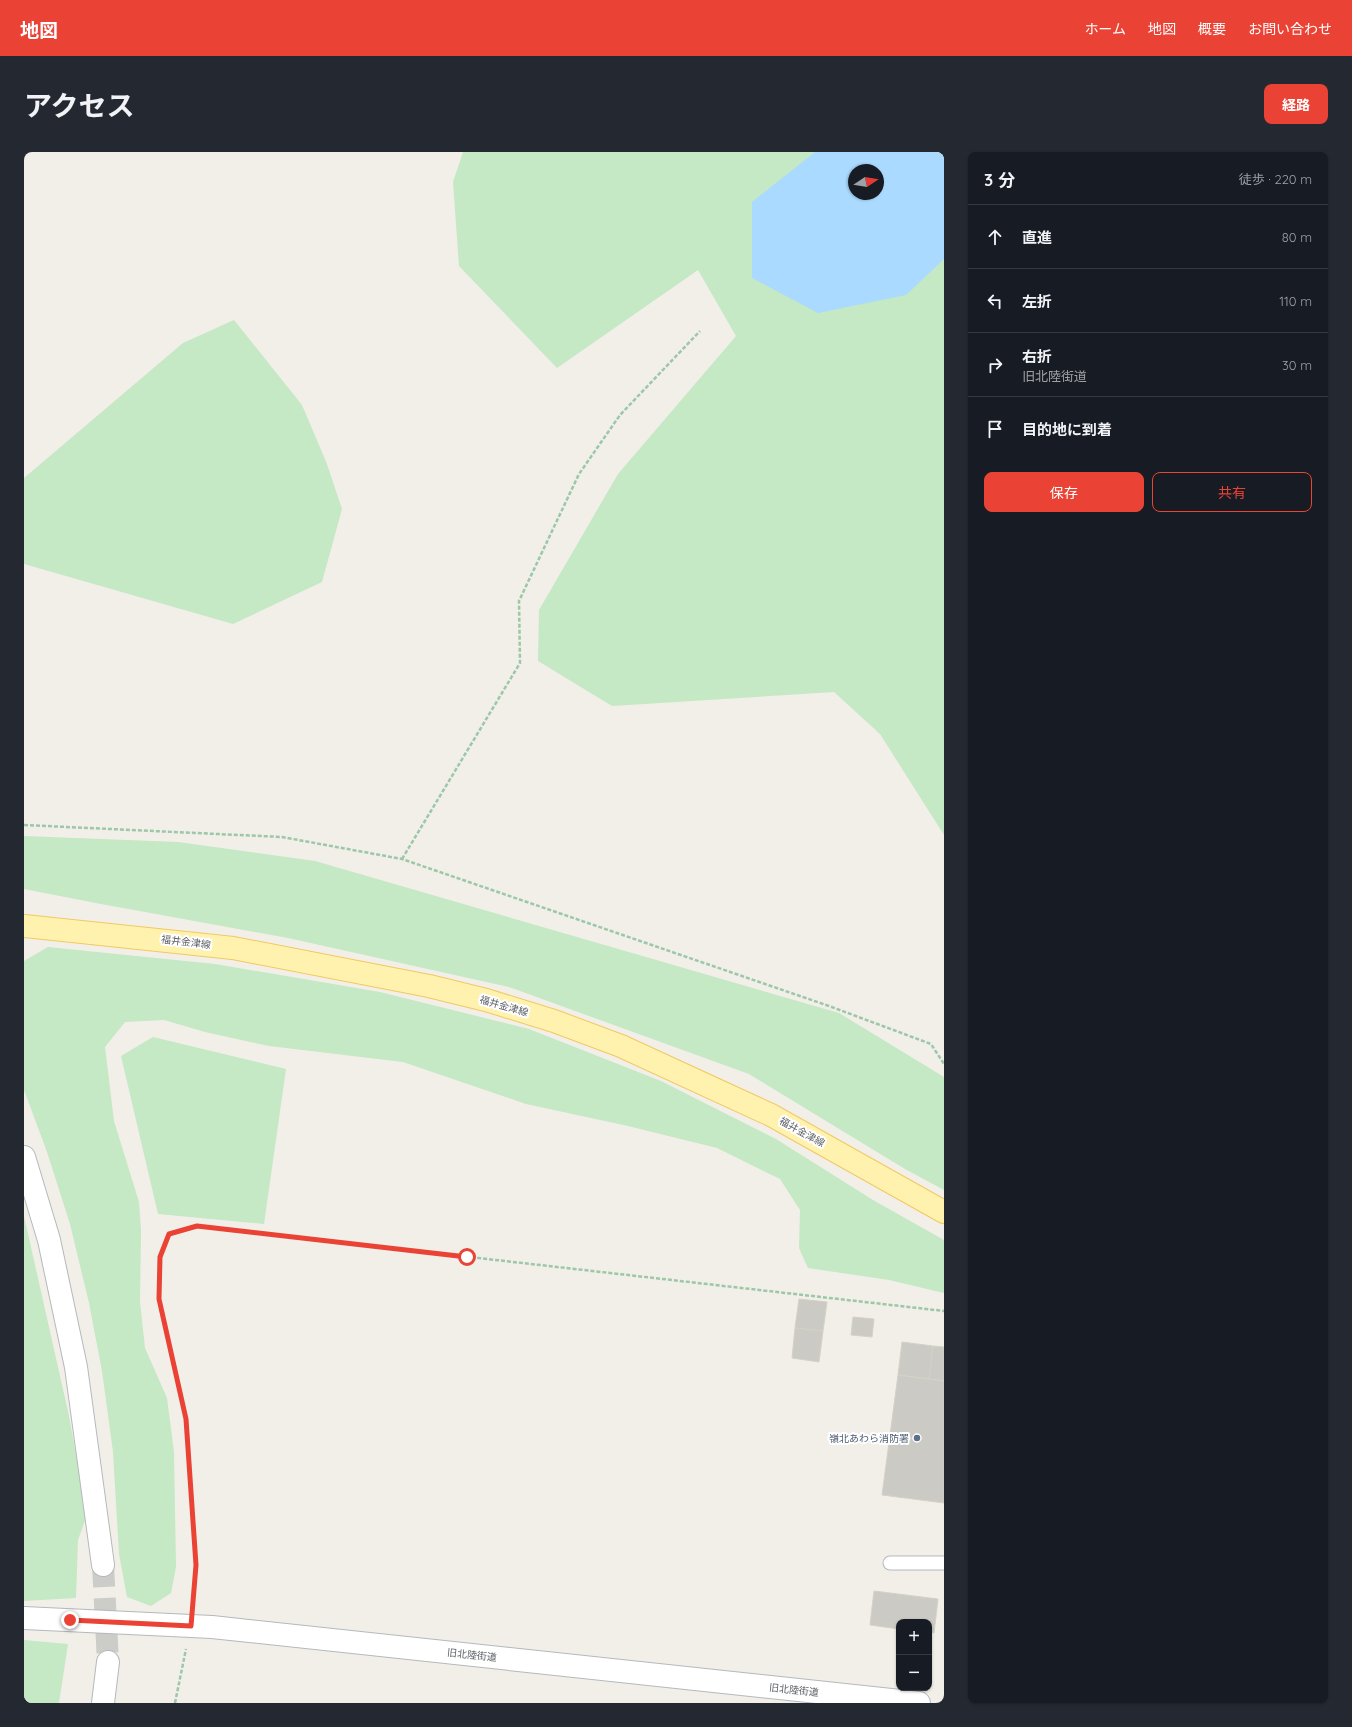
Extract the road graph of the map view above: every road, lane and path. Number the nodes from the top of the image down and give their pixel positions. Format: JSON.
{"nodes":[{"id":1,"x":700,"y":331,"type":"dead end"},
{"id":2,"x":24,"y":826,"type":"edge"},
{"id":3,"x":402,"y":859,"type":"junction"},
{"id":4,"x":24,"y":926,"type":"edge"},
{"id":5,"x":944,"y":1064,"type":"edge"},
{"id":6,"x":24,"y":1157,"type":"edge"},
{"id":7,"x":944,"y":1212,"type":"edge"},
{"id":8,"x":944,"y":1311,"type":"edge"},
{"id":9,"x":890,"y":1563,"type":"dead end"},
{"id":10,"x":944,"y":1563,"type":"edge"},
{"id":11,"x":103,"y":1565,"type":"tunnel mouth"},
{"id":12,"x":24,"y":1618,"type":"edge"},
{"id":13,"x":191,"y":1626,"type":"junction"},
{"id":14,"x":108,"y":1662,"type":"tunnel mouth"},
{"id":15,"x":103,"y":1703,"type":"edge"},
{"id":16,"x":175,"y":1703,"type":"edge"},
{"id":17,"x":919,"y":1703,"type":"edge"}],
"edges":[{"from":1,"to":3,"type":"path"},
{"from":2,"to":3,"type":"path"},
{"from":3,"to":5,"type":"path"},
{"from":4,"to":7,"type":"main road","name":"福井金津線"},
{"from":6,"to":11,"type":"street"},
{"from":8,"to":13,"type":"path"},
{"from":9,"to":10,"type":"lane"},
{"from":12,"to":13,"type":"street","name":"旧北陸街道"},
{"from":13,"to":16,"type":"path"},
{"from":13,"to":17,"type":"street","name":"旧北陸街道"},
{"from":14,"to":15,"type":"street"}]}
